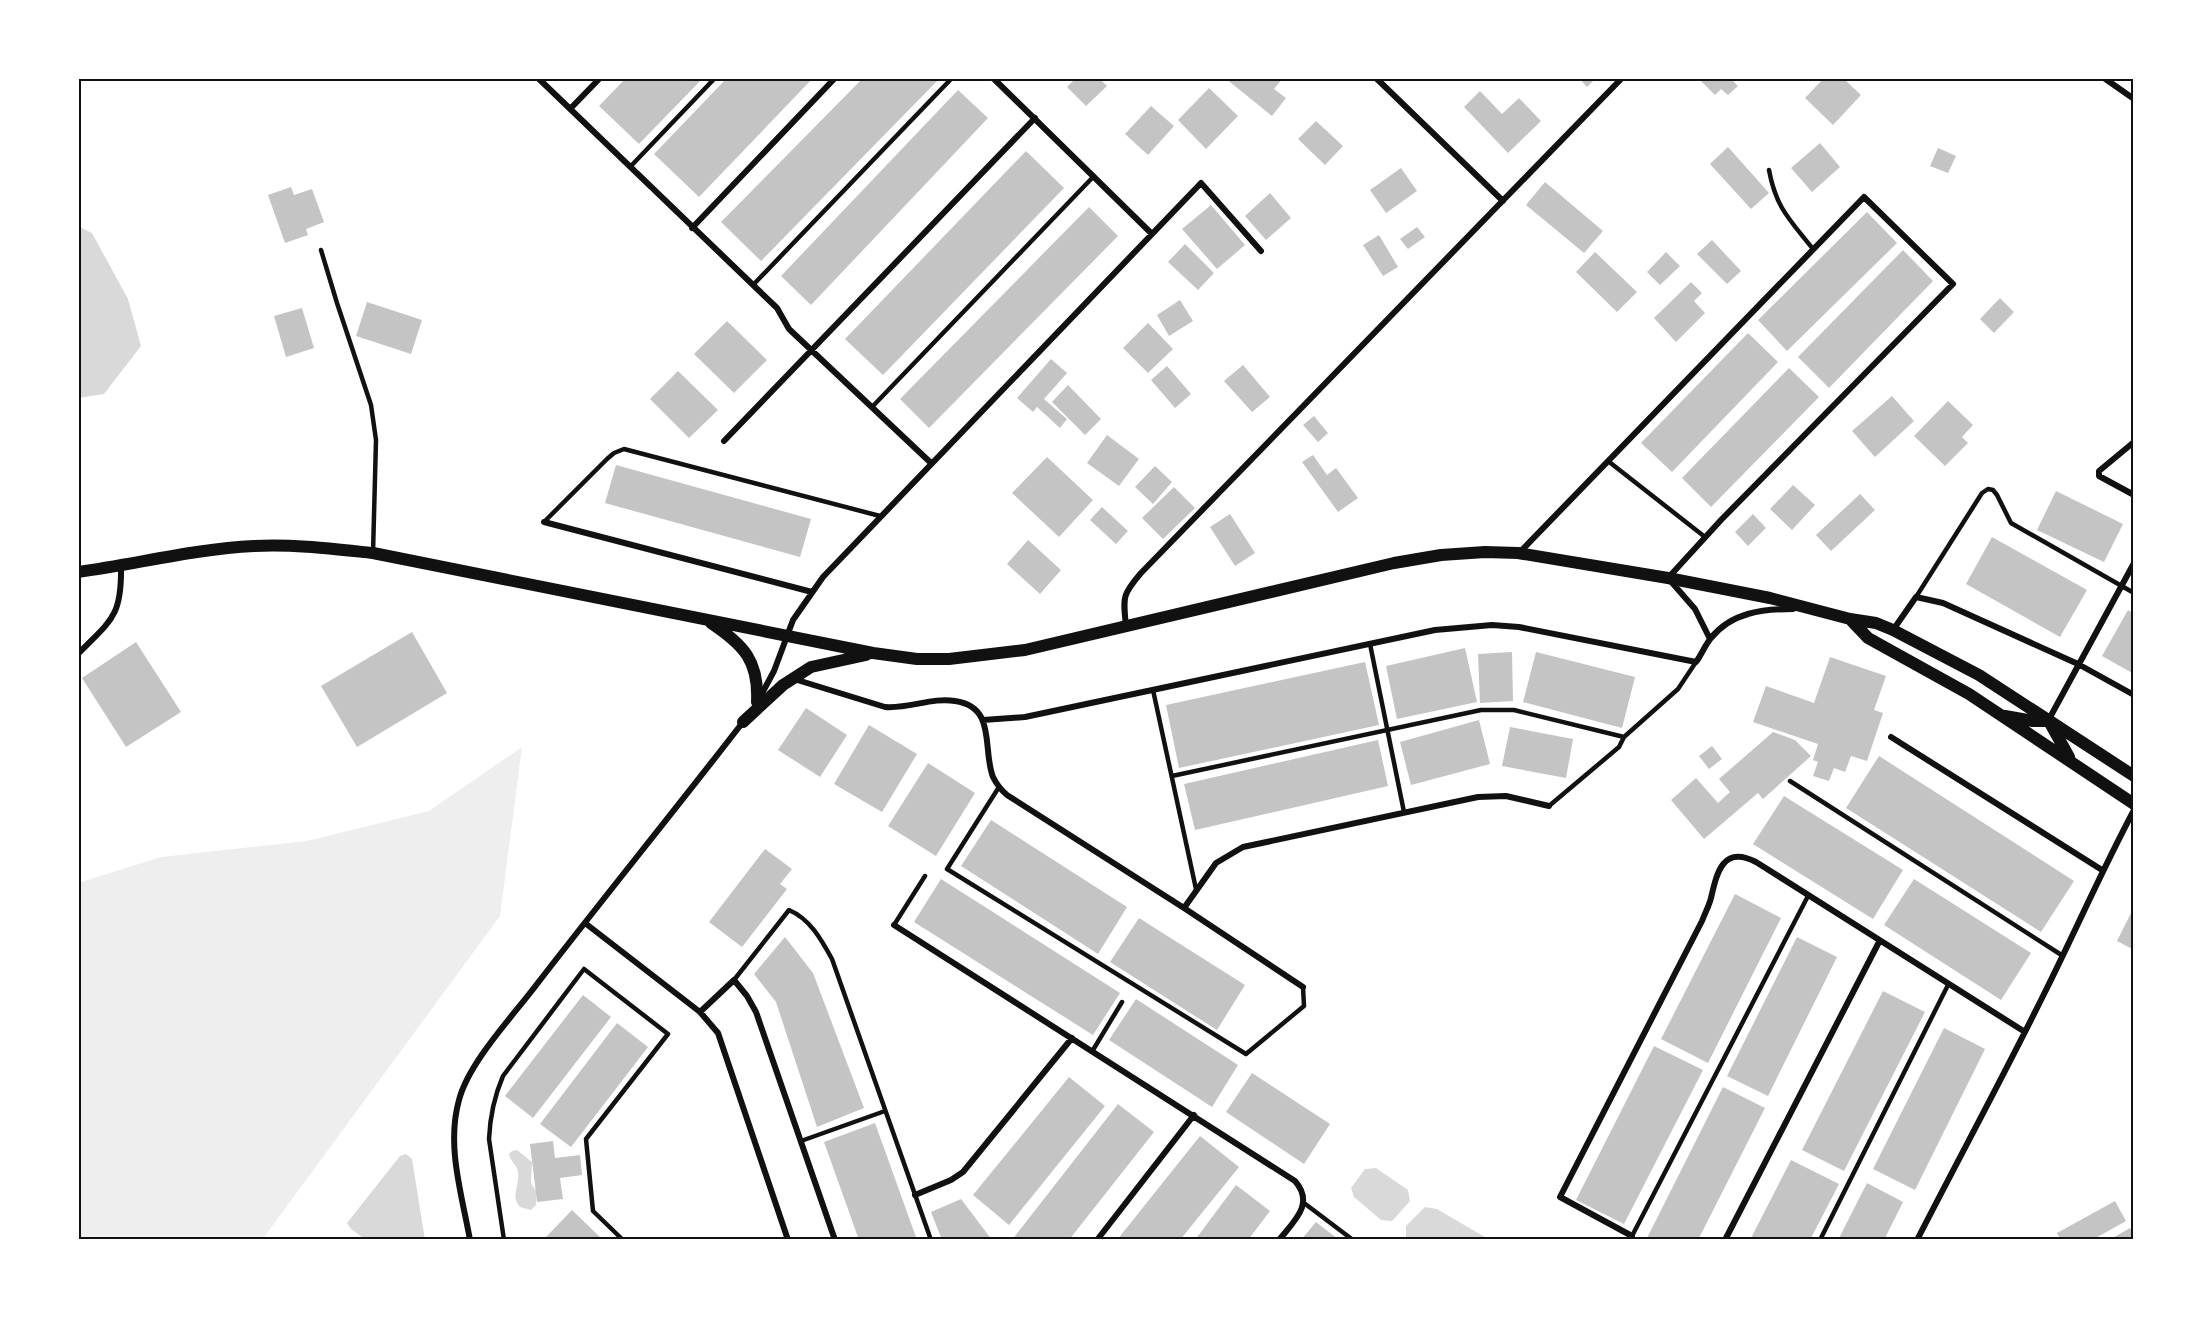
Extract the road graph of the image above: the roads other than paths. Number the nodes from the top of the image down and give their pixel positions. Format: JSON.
{"nodes":[{"id":1,"x":538,"y":78,"type":"edge"},
{"id":2,"x":600,"y":78,"type":"edge"},
{"id":3,"x":715,"y":78,"type":"edge"},
{"id":4,"x":835,"y":78,"type":"edge"},
{"id":5,"x":952,"y":78,"type":"edge"},
{"id":6,"x":993,"y":78,"type":"edge"},
{"id":7,"x":1376,"y":78,"type":"edge"},
{"id":8,"x":1622,"y":78,"type":"edge"},
{"id":9,"x":2103,"y":78,"type":"edge"},
{"id":10,"x":2134,"y":99,"type":"edge"},
{"id":11,"x":570,"y":109,"type":"junction"},
{"id":12,"x":1035,"y":118,"type":"junction"},
{"id":13,"x":630,"y":168,"type":"junction"},
{"id":14,"x":1769,"y":170,"type":"dead end"},
{"id":15,"x":1094,"y":176,"type":"junction"},
{"id":16,"x":1503,"y":201,"type":"junction"},
{"id":17,"x":692,"y":228,"type":"junction"},
{"id":18,"x":1152,"y":233,"type":"junction"},
{"id":19,"x":1813,"y":249,"type":"junction"},
{"id":20,"x":321,"y":250,"type":"dead end"},
{"id":21,"x":1261,"y":251,"type":"dead end"},
{"id":22,"x":753,"y":285,"type":"junction"},
{"id":23,"x":810,"y":350,"type":"junction"},
{"id":24,"x":872,"y":407,"type":"junction"},
{"id":25,"x":724,"y":441,"type":"dead end"},
{"id":26,"x":2134,"y":442,"type":"edge"},
{"id":27,"x":1608,"y":461,"type":"junction"},
{"id":28,"x":931,"y":463,"type":"junction"},
{"id":29,"x":2134,"y":495,"type":"edge"},
{"id":30,"x":880,"y":516,"type":"junction"},
{"id":31,"x":544,"y":522,"type":"joint"},
{"id":32,"x":1705,"y":537,"type":"junction"},
{"id":33,"x":373,"y":553,"type":"junction"},
{"id":34,"x":1518,"y":554,"type":"junction"},
{"id":35,"x":2134,"y":564,"type":"edge"},
{"id":36,"x":121,"y":566,"type":"junction"},
{"id":37,"x":78,"y":572,"type":"edge"},
{"id":38,"x":1668,"y":578,"type":"junction"},
{"id":39,"x":2122,"y":586,"type":"junction"},
{"id":40,"x":812,"y":591,"type":"junction"},
{"id":41,"x":2134,"y":593,"type":"edge"},
{"id":42,"x":1916,"y":597,"type":"junction"},
{"id":43,"x":1809,"y":608,"type":"junction"},
{"id":44,"x":1850,"y":619,"type":"junction"},
{"id":45,"x":706,"y":620,"type":"junction"},
{"id":46,"x":1126,"y":627,"type":"junction"},
{"id":47,"x":1893,"y":630,"type":"junction"},
{"id":48,"x":786,"y":636,"type":"junction"},
{"id":49,"x":1710,"y":639,"type":"junction"},
{"id":50,"x":1370,"y":644,"type":"junction"},
{"id":51,"x":873,"y":653,"type":"junction"},
{"id":52,"x":78,"y":654,"type":"edge"},
{"id":53,"x":1696,"y":662,"type":"junction"},
{"id":54,"x":2078,"y":664,"type":"junction"},
{"id":55,"x":792,"y":678,"type":"junction"},
{"id":56,"x":1153,"y":690,"type":"junction"},
{"id":57,"x":2134,"y":695,"type":"edge"},
{"id":58,"x":757,"y":702,"type":"junction"},
{"id":59,"x":2001,"y":715,"type":"junction"},
{"id":60,"x":983,"y":720,"type":"junction"},
{"id":61,"x":2048,"y":721,"type":"junction"},
{"id":62,"x":743,"y":722,"type":"junction"},
{"id":63,"x":1388,"y":730,"type":"junction"},
{"id":64,"x":1624,"y":737,"type":"junction"},
{"id":65,"x":1891,"y":737,"type":"dead end"},
{"id":66,"x":2072,"y":761,"type":"junction"},
{"id":67,"x":1172,"y":776,"type":"junction"},
{"id":68,"x":2134,"y":776,"type":"edge"},
{"id":69,"x":1790,"y":781,"type":"dead end"},
{"id":70,"x":999,"y":787,"type":"junction"},
{"id":71,"x":2134,"y":804,"type":"edge"},
{"id":72,"x":1549,"y":806,"type":"joint"},
{"id":73,"x":2134,"y":810,"type":"edge"},
{"id":74,"x":1404,"y":812,"type":"junction"},
{"id":75,"x":2102,"y":870,"type":"junction"},
{"id":76,"x":925,"y":876,"type":"dead end"},
{"id":77,"x":1196,"y":890,"type":"junction"},
{"id":78,"x":1808,"y":896,"type":"junction"},
{"id":79,"x":1184,"y":908,"type":"junction"},
{"id":80,"x":585,"y":923,"type":"junction"},
{"id":81,"x":894,"y":925,"type":"joint"},
{"id":82,"x":1880,"y":942,"type":"junction"},
{"id":83,"x":2063,"y":956,"type":"junction"},
{"id":84,"x":734,"y":980,"type":"junction"},
{"id":85,"x":1948,"y":985,"type":"junction"},
{"id":86,"x":1304,"y":987,"type":"joint"},
{"id":87,"x":1122,"y":1002,"type":"dead end"},
{"id":88,"x":700,"y":1012,"type":"junction"},
{"id":89,"x":2025,"y":1032,"type":"junction"},
{"id":90,"x":1072,"y":1038,"type":"junction"},
{"id":91,"x":1093,"y":1050,"type":"junction"},
{"id":92,"x":885,"y":1111,"type":"junction"},
{"id":93,"x":1194,"y":1115,"type":"junction"},
{"id":94,"x":801,"y":1141,"type":"junction"},
{"id":95,"x":915,"y":1195,"type":"junction"},
{"id":96,"x":1304,"y":1203,"type":"junction"},
{"id":97,"x":1631,"y":1238,"type":"edge"},
{"id":98,"x":470,"y":1240,"type":"edge"},
{"id":99,"x":504,"y":1240,"type":"edge"},
{"id":100,"x":623,"y":1240,"type":"edge"},
{"id":101,"x":788,"y":1240,"type":"edge"},
{"id":102,"x":836,"y":1240,"type":"edge"},
{"id":103,"x":931,"y":1240,"type":"edge"},
{"id":104,"x":1097,"y":1240,"type":"edge"},
{"id":105,"x":1279,"y":1240,"type":"edge"},
{"id":106,"x":1353,"y":1240,"type":"edge"},
{"id":107,"x":1725,"y":1240,"type":"edge"},
{"id":108,"x":1820,"y":1240,"type":"edge"},
{"id":109,"x":1917,"y":1240,"type":"edge"}],
"edges":[{"from":1,"to":11,"type":"street"},
{"from":2,"to":11,"type":"street"},
{"from":3,"to":13,"type":"lane"},
{"from":4,"to":17,"type":"street"},
{"from":5,"to":22,"type":"lane"},
{"from":6,"to":12,"type":"street"},
{"from":7,"to":16,"type":"street"},
{"from":8,"to":16,"type":"street"},
{"from":9,"to":10,"type":"street"},
{"from":11,"to":13,"type":"street"},
{"from":12,"to":15,"type":"street"},
{"from":12,"to":23,"type":"street"},
{"from":13,"to":17,"type":"street"},
{"from":14,"to":19,"type":"lane"},
{"from":15,"to":18,"type":"street"},
{"from":15,"to":24,"type":"lane"},
{"from":16,"to":46,"type":"street"},
{"from":17,"to":22,"type":"street"},
{"from":18,"to":21,"type":"street"},
{"from":18,"to":28,"type":"street"},
{"from":19,"to":27,"type":"street"},
{"from":19,"to":32,"type":"street"},
{"from":20,"to":33,"type":"lane"},
{"from":22,"to":23,"type":"street"},
{"from":23,"to":24,"type":"street"},
{"from":23,"to":25,"type":"street"},
{"from":24,"to":28,"type":"street"},
{"from":26,"to":29,"type":"street"},
{"from":27,"to":32,"type":"lane"},
{"from":27,"to":34,"type":"street"},
{"from":28,"to":30,"type":"street"},
{"from":30,"to":31,"type":"lane"},
{"from":30,"to":40,"type":"street"},
{"from":31,"to":40,"type":"street"},
{"from":32,"to":38,"type":"street"},
{"from":33,"to":36,"type":"main road"},
{"from":33,"to":45,"type":"main road"},
{"from":34,"to":38,"type":"main road"},
{"from":34,"to":46,"type":"main road"},
{"from":35,"to":39,"type":"street"},
{"from":36,"to":37,"type":"main road"},
{"from":36,"to":52,"type":"street"},
{"from":38,"to":43,"type":"main road"},
{"from":38,"to":49,"type":"street"},
{"from":39,"to":41,"type":"lane"},
{"from":39,"to":42,"type":"lane"},
{"from":39,"to":54,"type":"street"},
{"from":40,"to":48,"type":"street"},
{"from":42,"to":47,"type":"street"},
{"from":42,"to":54,"type":"street"},
{"from":43,"to":44,"type":"main road"},
{"from":43,"to":49,"type":"street"},
{"from":44,"to":47,"type":"main road"},
{"from":44,"to":59,"type":"main road"},
{"from":45,"to":48,"type":"main road"},
{"from":45,"to":58,"type":"main road"},
{"from":46,"to":51,"type":"main road"},
{"from":47,"to":61,"type":"main road"},
{"from":48,"to":51,"type":"main road"},
{"from":48,"to":58,"type":"street"},
{"from":49,"to":53,"type":"street"},
{"from":50,"to":53,"type":"street"},
{"from":50,"to":56,"type":"street"},
{"from":50,"to":63,"type":"lane"},
{"from":51,"to":55,"type":"main road"},
{"from":53,"to":64,"type":"lane"},
{"from":54,"to":57,"type":"street"},
{"from":54,"to":61,"type":"street"},
{"from":55,"to":60,"type":"street"},
{"from":55,"to":62,"type":"main road"},
{"from":56,"to":60,"type":"street"},
{"from":56,"to":67,"type":"lane"},
{"from":58,"to":62,"type":"street"},
{"from":59,"to":61,"type":"main road"},
{"from":59,"to":66,"type":"main road"},
{"from":60,"to":70,"type":"street"},
{"from":61,"to":66,"type":"main road"},
{"from":61,"to":68,"type":"main road"},
{"from":62,"to":80,"type":"street"},
{"from":63,"to":64,"type":"lane"},
{"from":63,"to":67,"type":"lane"},
{"from":63,"to":74,"type":"lane"},
{"from":64,"to":72,"type":"lane"},
{"from":65,"to":75,"type":"street"},
{"from":66,"to":71,"type":"main road"},
{"from":67,"to":77,"type":"lane"},
{"from":69,"to":83,"type":"lane"},
{"from":70,"to":79,"type":"street"},
{"from":70,"to":86,"type":"lane"},
{"from":72,"to":74,"type":"street"},
{"from":73,"to":75,"type":"street"},
{"from":74,"to":77,"type":"street"},
{"from":75,"to":83,"type":"street"},
{"from":76,"to":81,"type":"lane"},
{"from":77,"to":79,"type":"street"},
{"from":78,"to":82,"type":"street"},
{"from":78,"to":97,"type":"lane"},
{"from":78,"to":97,"type":"street"},
{"from":79,"to":86,"type":"street"},
{"from":80,"to":88,"type":"street"},
{"from":80,"to":98,"type":"street"},
{"from":81,"to":90,"type":"street"},
{"from":82,"to":85,"type":"street"},
{"from":82,"to":107,"type":"street"},
{"from":83,"to":89,"type":"street"},
{"from":84,"to":88,"type":"street"},
{"from":84,"to":92,"type":"lane"},
{"from":84,"to":94,"type":"street"},
{"from":85,"to":89,"type":"street"},
{"from":85,"to":108,"type":"lane"},
{"from":87,"to":91,"type":"lane"},
{"from":88,"to":101,"type":"street"},
{"from":89,"to":109,"type":"street"},
{"from":90,"to":91,"type":"street"},
{"from":90,"to":95,"type":"street"},
{"from":91,"to":93,"type":"street"},
{"from":92,"to":94,"type":"lane"},
{"from":92,"to":95,"type":"lane"},
{"from":93,"to":96,"type":"street"},
{"from":93,"to":104,"type":"street"},
{"from":94,"to":102,"type":"street"},
{"from":95,"to":103,"type":"lane"},
{"from":96,"to":105,"type":"street"},
{"from":96,"to":106,"type":"lane"},
{"from":99,"to":100,"type":"lane"}]}
